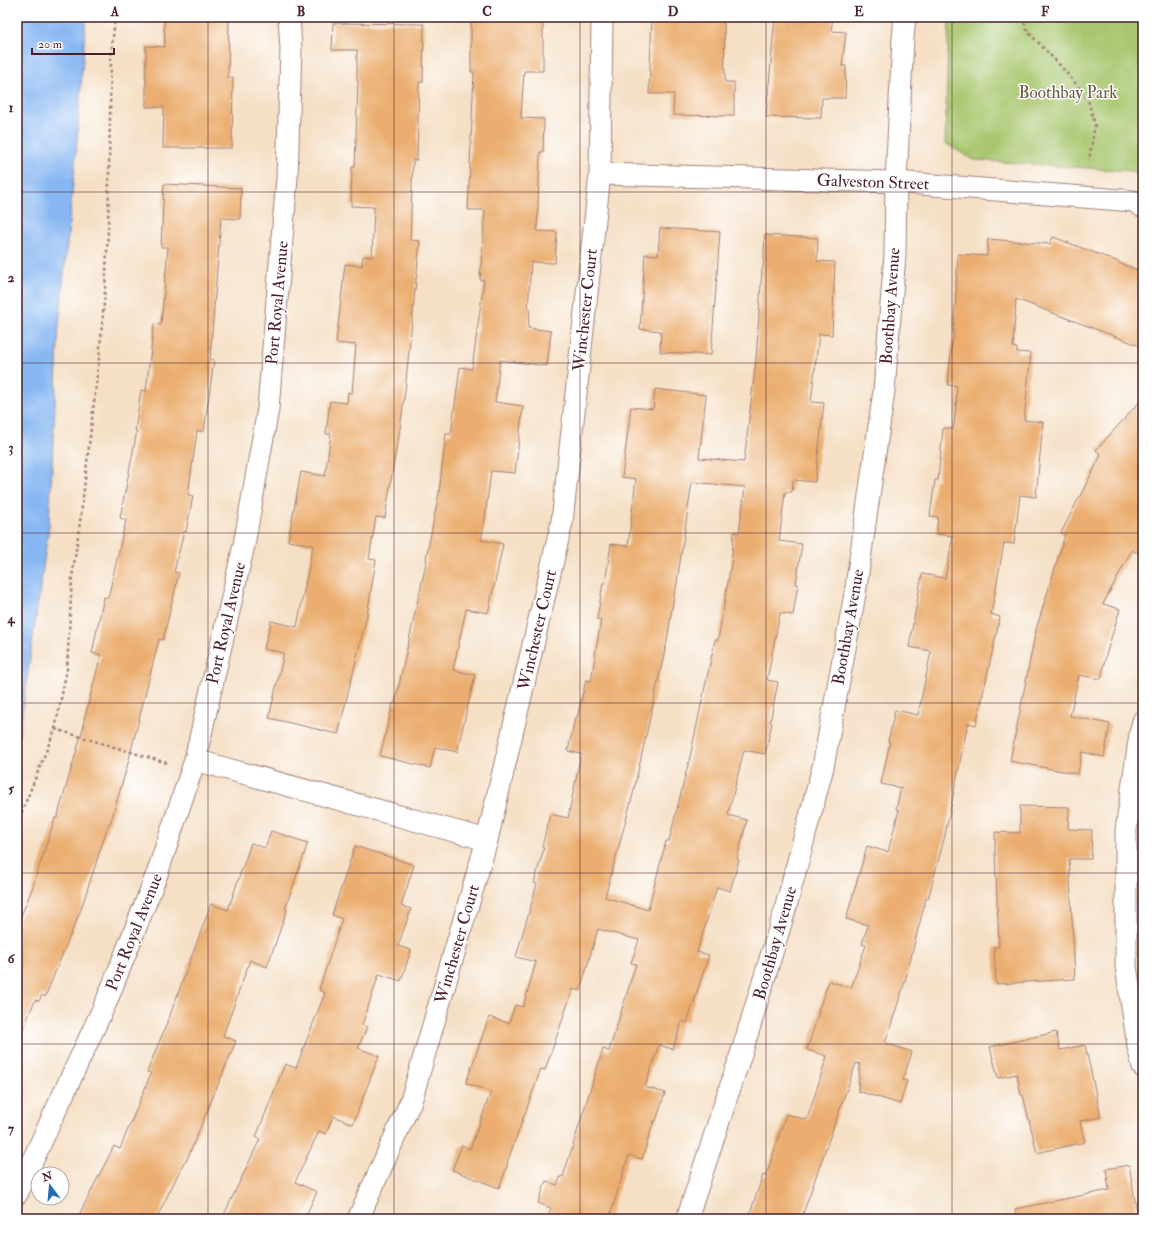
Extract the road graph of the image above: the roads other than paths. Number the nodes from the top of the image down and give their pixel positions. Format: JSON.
{"nodes":[{"id":1,"x":289,"y":17,"type":"edge"},
{"id":2,"x":602,"y":17,"type":"edge"},
{"id":3,"x":905,"y":17,"type":"edge"},
{"id":4,"x":600,"y":174,"type":"junction"},
{"id":5,"x":896,"y":182,"type":"junction"},
{"id":6,"x":1143,"y":207,"type":"edge"},
{"id":7,"x":1143,"y":721,"type":"edge"},
{"id":8,"x":193,"y":765,"type":"junction"},
{"id":9,"x":488,"y":840,"type":"junction"},
{"id":10,"x":1143,"y":1067,"type":"edge"},
{"id":11,"x":17,"y":1194,"type":"edge"},
{"id":12,"x":358,"y":1219,"type":"edge"},
{"id":13,"x":687,"y":1219,"type":"edge"}],
"edges":[{"from":1,"to":8,"type":"street","name":"Port Royal Avenue"},
{"from":2,"to":4,"type":"street","name":"Winchester Court"},
{"from":3,"to":5,"type":"street","name":"Boothbay Avenue"},
{"from":4,"to":5,"type":"street","name":"Galveston Street"},
{"from":4,"to":9,"type":"street","name":"Winchester Court"},
{"from":5,"to":6,"type":"street","name":"Galveston Street"},
{"from":5,"to":13,"type":"street","name":"Boothbay Avenue"},
{"from":7,"to":10,"type":"street"},
{"from":8,"to":9,"type":"street"},
{"from":8,"to":11,"type":"street","name":"Port Royal Avenue"},
{"from":9,"to":12,"type":"street","name":"Winchester Court"}]}
